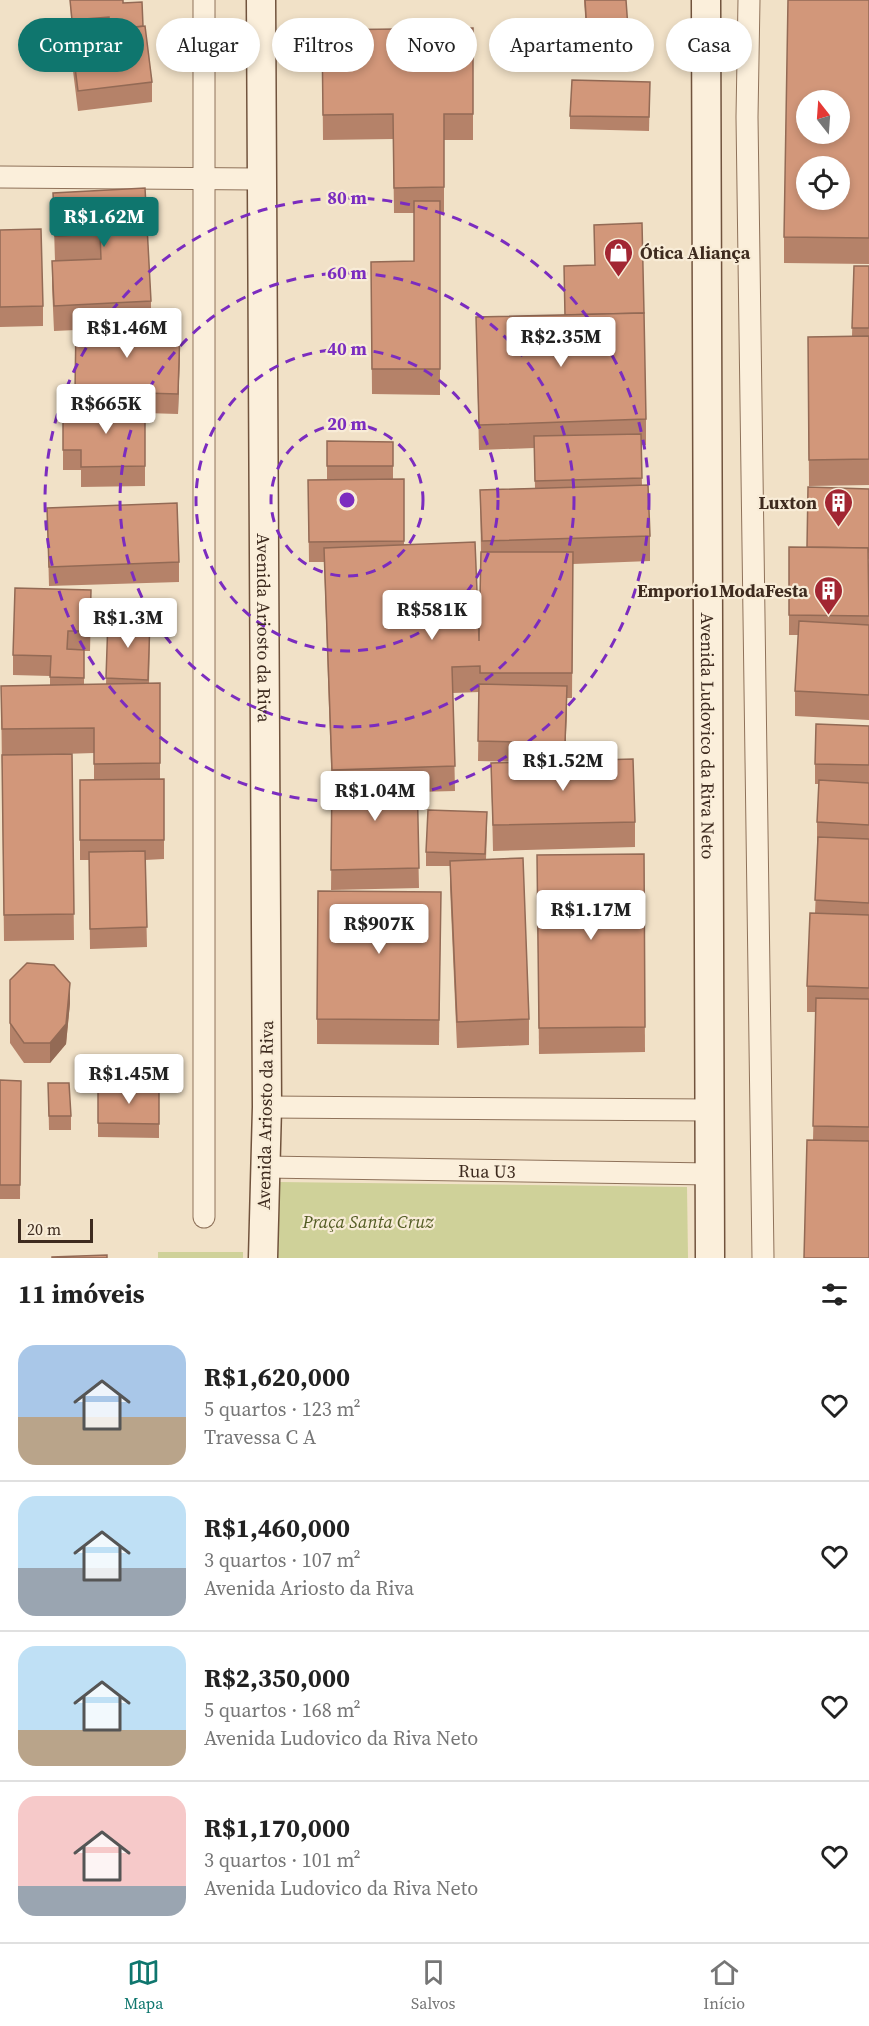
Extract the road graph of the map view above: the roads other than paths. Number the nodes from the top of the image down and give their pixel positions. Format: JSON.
{"nodes":[{"id":1,"x":204,"y":0,"type":"edge"},
{"id":2,"x":261,"y":0,"type":"edge"},
{"id":3,"x":706,"y":0,"type":"edge"},
{"id":4,"x":749,"y":0,"type":"edge"},
{"id":5,"x":0,"y":177,"type":"edge"},
{"id":6,"x":204,"y":178,"type":"junction"},
{"id":7,"x":261,"y":178,"type":"junction"},
{"id":8,"x":267,"y":1107,"type":"junction"},
{"id":9,"x":711,"y":1110,"type":"junction"},
{"id":10,"x":265,"y":1167,"type":"junction"},
{"id":11,"x":710,"y":1174,"type":"junction"},
{"id":12,"x":204,"y":1217,"type":"dead end"},
{"id":13,"x":263,"y":1258,"type":"edge"},
{"id":14,"x":710,"y":1258,"type":"edge"},
{"id":15,"x":762,"y":1258,"type":"edge"}],
"edges":[{"from":1,"to":6,"type":"street"},
{"from":2,"to":7,"type":"street","name":"Avenida Ariosto da Riva"},
{"from":3,"to":9,"type":"street","name":"Avenida Ludovico da Riva Neto"},
{"from":4,"to":15,"type":"street"},
{"from":5,"to":6,"type":"street"},
{"from":6,"to":7,"type":"street"},
{"from":6,"to":12,"type":"street"},
{"from":7,"to":8,"type":"street","name":"Avenida Ariosto da Riva"},
{"from":8,"to":9,"type":"street"},
{"from":8,"to":10,"type":"street","name":"Avenida Ariosto da Riva"},
{"from":9,"to":11,"type":"street","name":"Avenida Ludovico da Riva Neto"},
{"from":10,"to":11,"type":"street","name":"Rua U3"},
{"from":10,"to":13,"type":"street","name":"Avenida Ariosto da Riva"},
{"from":11,"to":14,"type":"street","name":"Avenida Ludovico da Riva Neto"}]}
